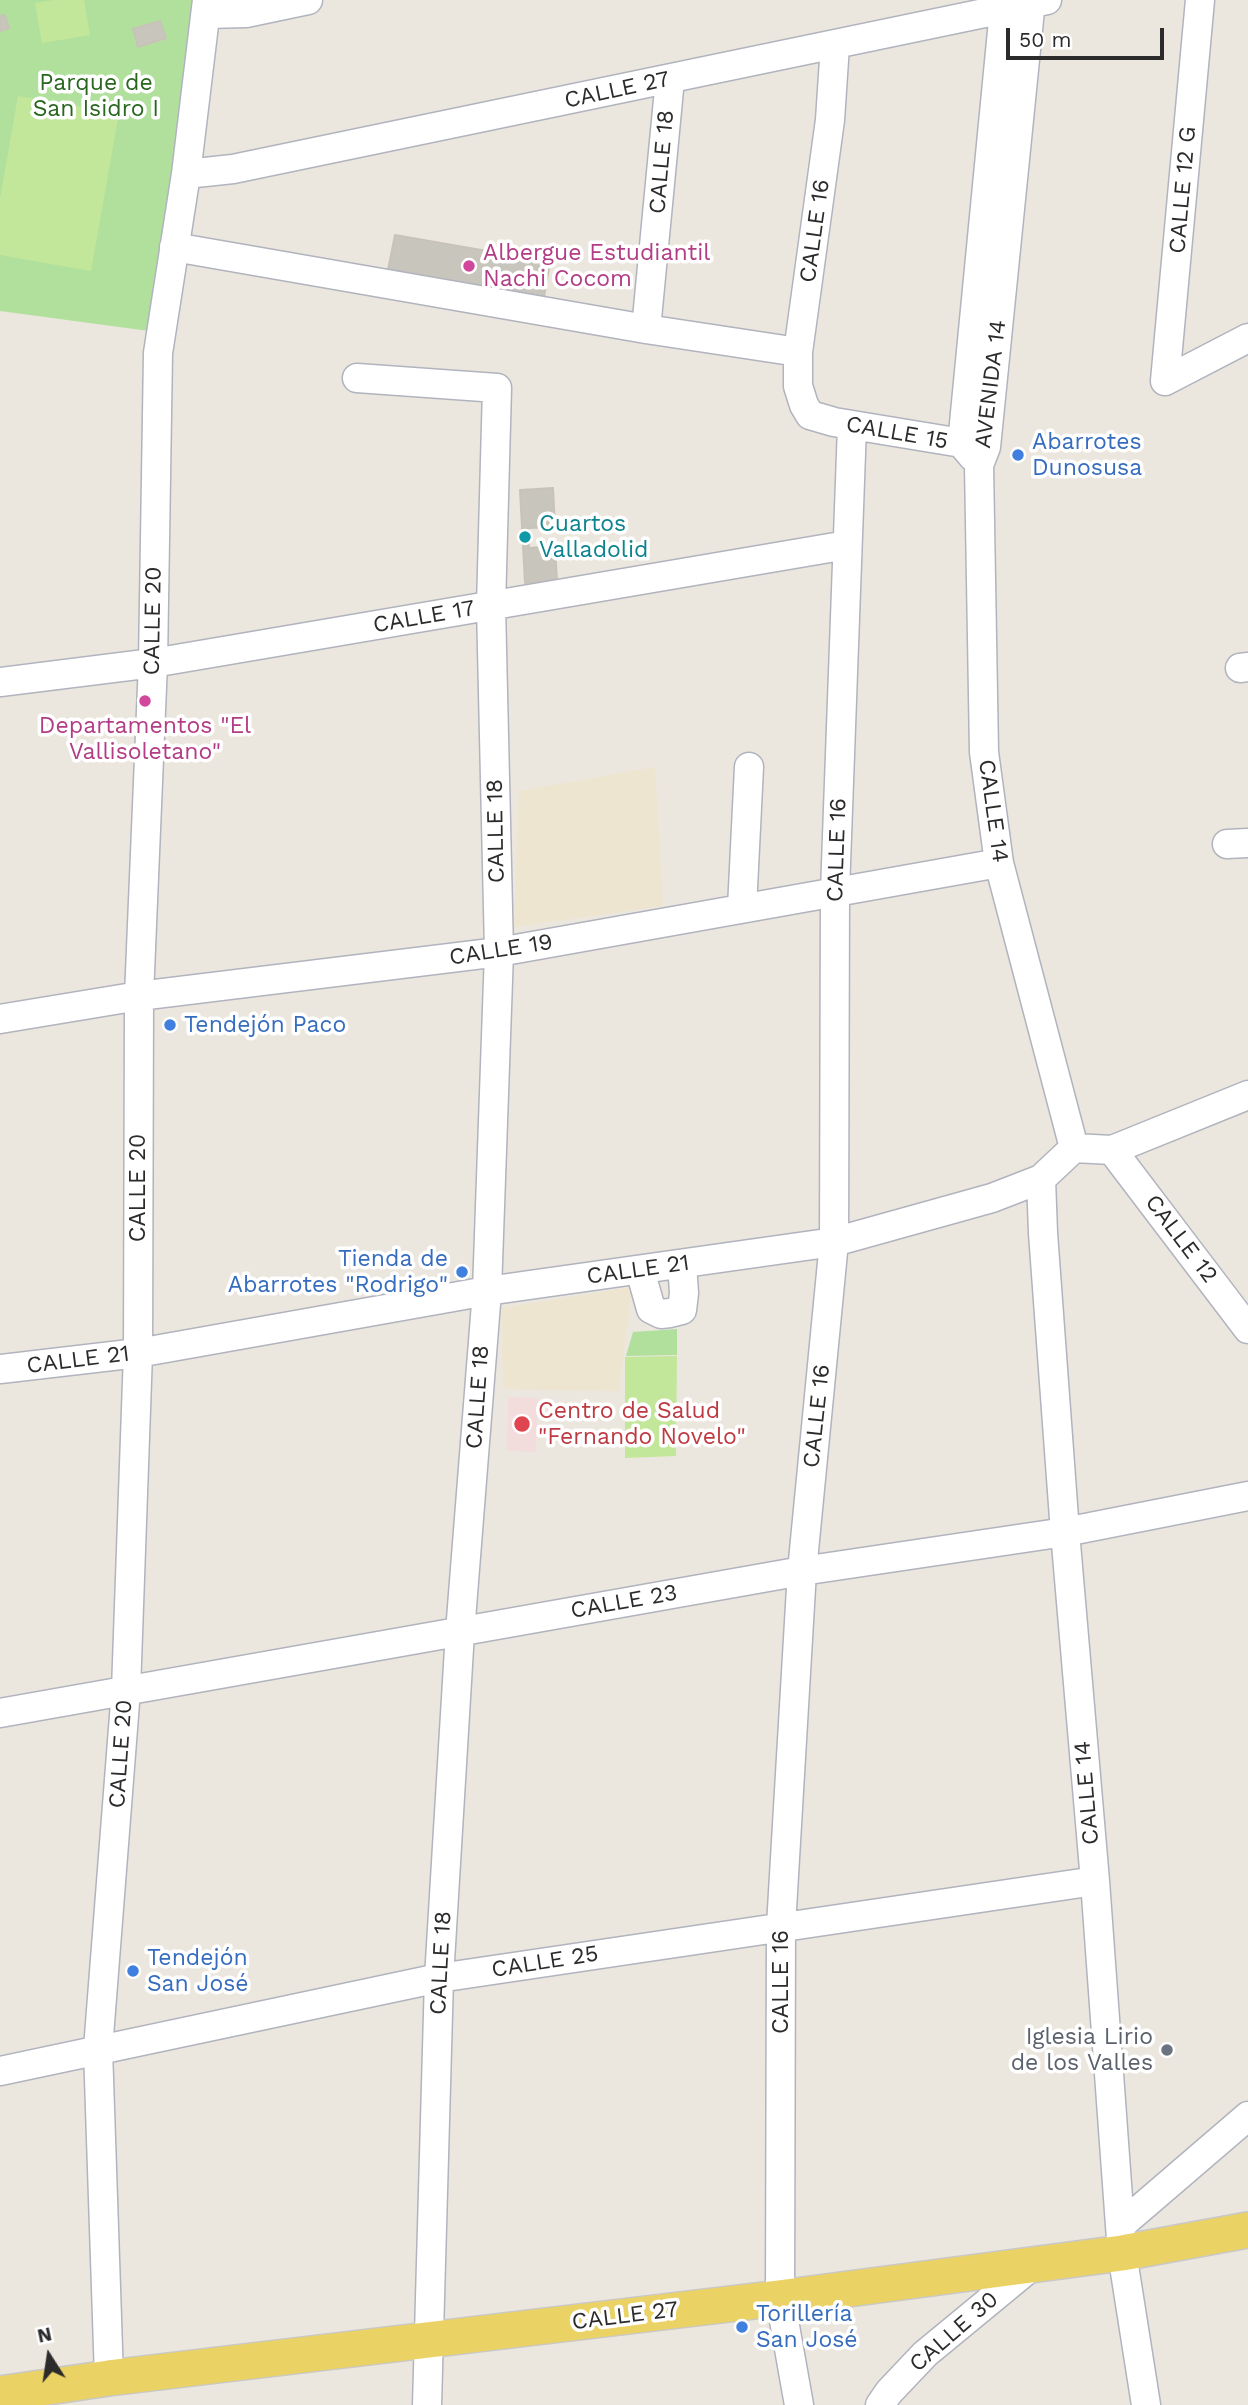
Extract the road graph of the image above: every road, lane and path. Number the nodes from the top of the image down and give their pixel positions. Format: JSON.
{"nodes":[{"id":1,"x":307,"y":0,"type":"edge"},
{"id":2,"x":1200,"y":0,"type":"edge"},
{"id":3,"x":1024,"y":2,"type":"edge"},
{"id":4,"x":206,"y":7,"type":"edge"},
{"id":5,"x":835,"y":45,"type":"junction"},
{"id":6,"x":670,"y":79,"type":"junction"},
{"id":7,"x":186,"y":174,"type":"junction"},
{"id":8,"x":174,"y":247,"type":"junction"},
{"id":9,"x":646,"y":329,"type":"junction"},
{"id":10,"x":1248,"y":338,"type":"edge"},
{"id":11,"x":798,"y":352,"type":"junction"},
{"id":12,"x":357,"y":379,"type":"dead end"},
{"id":13,"x":810,"y":415,"type":"joint"},
{"id":14,"x":852,"y":426,"type":"junction"},
{"id":15,"x":976,"y":452,"type":"junction"},
{"id":16,"x":847,"y":545,"type":"junction"},
{"id":17,"x":491,"y":606,"type":"junction"},
{"id":18,"x":153,"y":663,"type":"junction"},
{"id":19,"x":0,"y":682,"type":"edge"},
{"id":20,"x":749,"y":767,"type":"dead end"},
{"id":21,"x":999,"y":863,"type":"junction"},
{"id":22,"x":835,"y":891,"type":"junction"},
{"id":23,"x":742,"y":908,"type":"junction"},
{"id":24,"x":499,"y":953,"type":"junction"},
{"id":25,"x":139,"y":996,"type":"junction"},
{"id":26,"x":0,"y":1019,"type":"edge"},
{"id":27,"x":1248,"y":1095,"type":"edge"},
{"id":28,"x":1074,"y":1148,"type":"junction"},
{"id":29,"x":1112,"y":1150,"type":"junction"},
{"id":30,"x":1041,"y":1180,"type":"junction"},
{"id":31,"x":834,"y":1242,"type":"junction"},
{"id":32,"x":682,"y":1264,"type":"junction"},
{"id":33,"x":640,"y":1270,"type":"junction"},
{"id":34,"x":486,"y":1291,"type":"junction"},
{"id":35,"x":1248,"y":1329,"type":"edge"},
{"id":36,"x":138,"y":1353,"type":"junction"},
{"id":37,"x":0,"y":1369,"type":"edge"},
{"id":38,"x":1248,"y":1496,"type":"edge"},
{"id":39,"x":1065,"y":1532,"type":"junction"},
{"id":40,"x":802,"y":1571,"type":"junction"},
{"id":41,"x":460,"y":1632,"type":"junction"},
{"id":42,"x":126,"y":1690,"type":"junction"},
{"id":43,"x":0,"y":1713,"type":"edge"},
{"id":44,"x":1095,"y":1881,"type":"junction"},
{"id":45,"x":781,"y":1927,"type":"junction"},
{"id":46,"x":439,"y":1978,"type":"junction"},
{"id":47,"x":98,"y":2049,"type":"junction"},
{"id":48,"x":0,"y":2070,"type":"edge"},
{"id":49,"x":1248,"y":2116,"type":"edge"},
{"id":50,"x":1248,"y":2230,"type":"edge"},
{"id":51,"x":1121,"y":2240,"type":"junction"},
{"id":52,"x":1033,"y":2265,"type":"junction"},
{"id":53,"x":780,"y":2298,"type":"junction"},
{"id":54,"x":430,"y":2339,"type":"junction"},
{"id":55,"x":109,"y":2378,"type":"junction"},
{"id":56,"x":0,"y":2394,"type":"edge"},
{"id":57,"x":426,"y":2405,"type":"edge"},
{"id":58,"x":799,"y":2405,"type":"edge"},
{"id":59,"x":880,"y":2405,"type":"edge"},
{"id":60,"x":1146,"y":2405,"type":"edge"}],
"edges":[{"from":1,"to":4,"type":"street"},
{"from":2,"to":10,"type":"street","name":"CALLE 12 G"},
{"from":3,"to":5,"type":"street","name":"CALLE 27"},
{"from":3,"to":15,"type":"street","name":"AVENIDA 14"},
{"from":4,"to":7,"type":"street","name":"CALLE 20"},
{"from":5,"to":6,"type":"street","name":"CALLE 27"},
{"from":5,"to":11,"type":"street","name":"CALLE 16"},
{"from":6,"to":7,"type":"street","name":"CALLE 27"},
{"from":6,"to":9,"type":"street","name":"CALLE 18"},
{"from":7,"to":8,"type":"street","name":"CALLE 20"},
{"from":8,"to":9,"type":"street"},
{"from":8,"to":18,"type":"street","name":"CALLE 20"},
{"from":9,"to":11,"type":"street"},
{"from":11,"to":13,"type":"street","name":"CALLE 16"},
{"from":12,"to":17,"type":"street","name":"CALLE 18"},
{"from":13,"to":14,"type":"street","name":"CALLE 15"},
{"from":14,"to":15,"type":"street","name":"CALLE 15"},
{"from":14,"to":16,"type":"street","name":"CALLE 16"},
{"from":15,"to":21,"type":"street","name":"CALLE 14"},
{"from":16,"to":17,"type":"street","name":"CALLE 17"},
{"from":16,"to":22,"type":"street","name":"CALLE 16"},
{"from":17,"to":18,"type":"street","name":"CALLE 17"},
{"from":17,"to":24,"type":"street","name":"CALLE 18"},
{"from":18,"to":19,"type":"street","name":"CALLE 17"},
{"from":18,"to":25,"type":"street","name":"CALLE 20"},
{"from":20,"to":23,"type":"street"},
{"from":21,"to":22,"type":"street","name":"CALLE 19"},
{"from":21,"to":28,"type":"street","name":"CALLE 14"},
{"from":22,"to":23,"type":"street","name":"CALLE 19"},
{"from":22,"to":31,"type":"street","name":"CALLE 16"},
{"from":23,"to":24,"type":"street","name":"CALLE 19"},
{"from":24,"to":25,"type":"street","name":"CALLE 19"},
{"from":24,"to":34,"type":"street","name":"CALLE 18"},
{"from":25,"to":26,"type":"street","name":"CALLE 19"},
{"from":25,"to":36,"type":"street","name":"CALLE 20"},
{"from":27,"to":29,"type":"street"},
{"from":28,"to":29,"type":"street"},
{"from":28,"to":30,"type":"street","name":"CALLE 21"},
{"from":29,"to":35,"type":"street","name":"CALLE 12"},
{"from":30,"to":31,"type":"street","name":"CALLE 21"},
{"from":30,"to":39,"type":"street","name":"CALLE 14"},
{"from":31,"to":32,"type":"street","name":"CALLE 21"},
{"from":31,"to":40,"type":"street","name":"CALLE 16"},
{"from":32,"to":33,"type":"street","name":"CALLE 21"},
{"from":32,"to":33,"type":"street"},
{"from":33,"to":34,"type":"street","name":"CALLE 21"},
{"from":34,"to":36,"type":"street","name":"CALLE 21"},
{"from":34,"to":41,"type":"street","name":"CALLE 18"},
{"from":36,"to":37,"type":"street","name":"CALLE 21"},
{"from":36,"to":42,"type":"street","name":"CALLE 20"},
{"from":38,"to":39,"type":"street","name":"CALLE 23"},
{"from":39,"to":40,"type":"street","name":"CALLE 23"},
{"from":39,"to":44,"type":"street","name":"CALLE 14"},
{"from":40,"to":41,"type":"street","name":"CALLE 23"},
{"from":40,"to":45,"type":"street","name":"CALLE 16"},
{"from":41,"to":42,"type":"street","name":"CALLE 23"},
{"from":41,"to":46,"type":"street","name":"CALLE 18"},
{"from":42,"to":43,"type":"street","name":"CALLE 23"},
{"from":42,"to":47,"type":"street","name":"CALLE 20"},
{"from":44,"to":45,"type":"street","name":"CALLE 25"},
{"from":44,"to":51,"type":"street","name":"CALLE 14"},
{"from":45,"to":46,"type":"street","name":"CALLE 25"},
{"from":45,"to":53,"type":"street","name":"CALLE 16"},
{"from":46,"to":47,"type":"street","name":"CALLE 25"},
{"from":46,"to":54,"type":"street","name":"CALLE 18"},
{"from":47,"to":48,"type":"street","name":"CALLE 25"},
{"from":47,"to":55,"type":"street","name":"CALLE 20"},
{"from":49,"to":51,"type":"street"},
{"from":50,"to":51,"type":"main road","name":"CALLE 27"},
{"from":51,"to":52,"type":"main road","name":"CALLE 27"},
{"from":51,"to":60,"type":"street","name":"CALLE 14"},
{"from":52,"to":53,"type":"main road","name":"CALLE 27"},
{"from":52,"to":59,"type":"street","name":"CALLE 30"},
{"from":53,"to":54,"type":"main road","name":"CALLE 27"},
{"from":53,"to":58,"type":"street","name":"CALLE 16"},
{"from":54,"to":55,"type":"main road","name":"CALLE 27"},
{"from":54,"to":57,"type":"street","name":"CALLE 18"},
{"from":55,"to":56,"type":"main road","name":"CALLE 27"}]}
